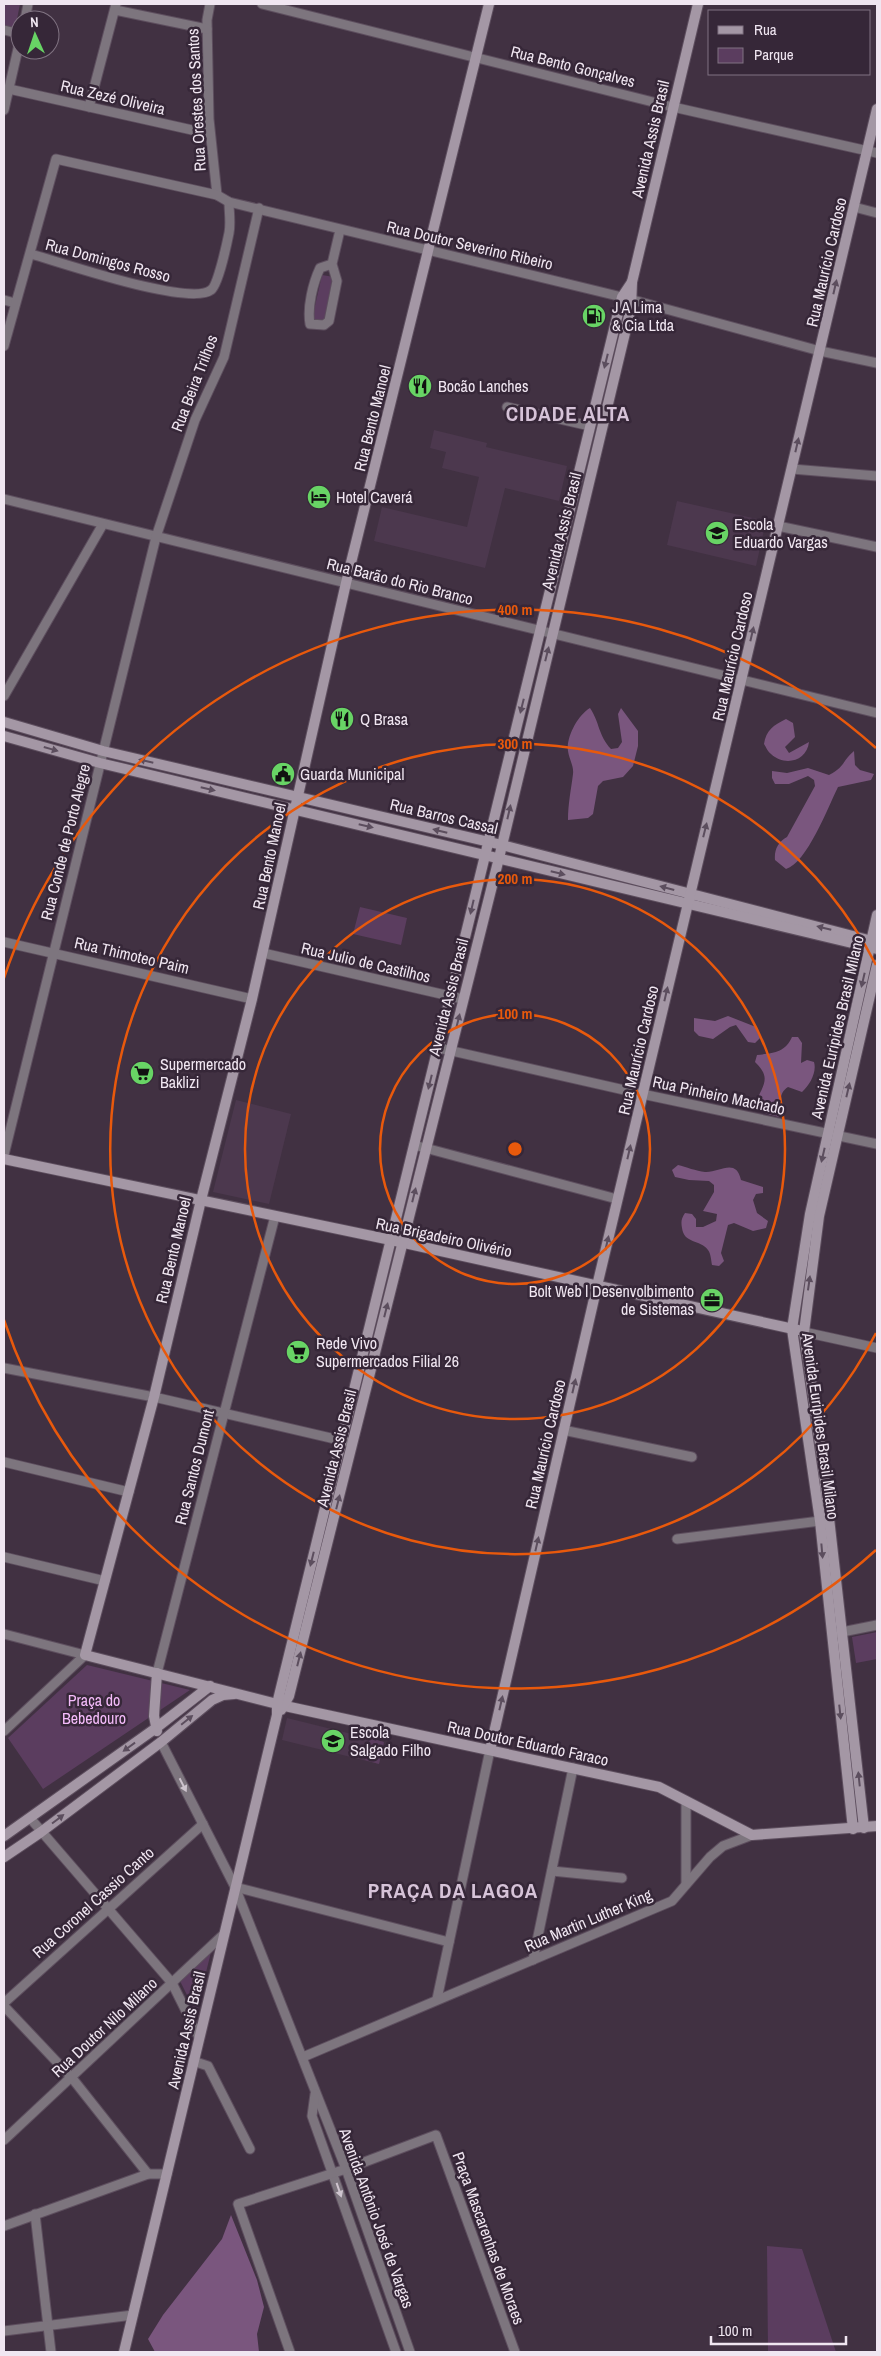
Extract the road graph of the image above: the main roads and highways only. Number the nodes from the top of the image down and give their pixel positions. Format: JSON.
{"nodes":[{"id":1,"x":489,"y":4,"type":"edge"},
{"id":2,"x":698,"y":4,"type":"edge"},
{"id":3,"x":877,"y":109,"type":"edge"},
{"id":4,"x":872,"y":152,"type":"edge"},
{"id":5,"x":627,"y":298,"type":"junction"},
{"id":6,"x":4,"y":722,"type":"edge"},
{"id":7,"x":4,"y":736,"type":"edge"},
{"id":8,"x":504,"y":780,"type":"junction"},
{"id":9,"x":516,"y":783,"type":"junction"},
{"id":10,"x":297,"y":796,"type":"junction"},
{"id":11,"x":294,"y":809,"type":"junction"},
{"id":12,"x":488,"y":842,"type":"junction"},
{"id":13,"x":502,"y":845,"type":"junction"},
{"id":14,"x":485,"y":854,"type":"junction"},
{"id":15,"x":499,"y":858,"type":"junction"},
{"id":16,"x":603,"y":871,"type":"junction"},
{"id":17,"x":599,"y":883,"type":"junction"},
{"id":18,"x":689,"y":894,"type":"junction"},
{"id":19,"x":687,"y":905,"type":"junction"},
{"id":20,"x":877,"y":915,"type":"edge"},
{"id":21,"x":765,"y":918,"type":"junction"},
{"id":22,"x":874,"y":945,"type":"edge"},
{"id":23,"x":877,"y":965,"type":"edge"},
{"id":24,"x":859,"y":1021,"type":"junction"},
{"id":25,"x":4,"y":1157,"type":"edge"},
{"id":26,"x":201,"y":1200,"type":"junction"},
{"id":27,"x":814,"y":1215,"type":"junction"},
{"id":28,"x":391,"y":1240,"type":"junction"},
{"id":29,"x":402,"y":1243,"type":"junction"},
{"id":30,"x":597,"y":1286,"type":"junction"},
{"id":31,"x":792,"y":1329,"type":"junction"},
{"id":32,"x":804,"y":1332,"type":"junction"},
{"id":33,"x":360,"y":1366,"type":"junction"},
{"id":34,"x":372,"y":1369,"type":"junction"},
{"id":35,"x":823,"y":1465,"type":"junction"},
{"id":36,"x":812,"y":1466,"type":"junction"},
{"id":37,"x":321,"y":1524,"type":"junction"},
{"id":38,"x":332,"y":1528,"type":"junction"},
{"id":39,"x":836,"y":1582,"type":"junction"},
{"id":40,"x":825,"y":1584,"type":"junction"},
{"id":41,"x":298,"y":1640,"type":"junction"},
{"id":42,"x":85,"y":1655,"type":"joint"},
{"id":43,"x":836,"y":1670,"type":"junction"},
{"id":44,"x":848,"y":1670,"type":"junction"},
{"id":45,"x":157,"y":1673,"type":"junction"},
{"id":46,"x":210,"y":1686,"type":"junction"},
{"id":47,"x":240,"y":1694,"type":"junction"},
{"id":48,"x":279,"y":1708,"type":"junction"},
{"id":49,"x":156,"y":1728,"type":"junction"},
{"id":50,"x":161,"y":1742,"type":"junction"},
{"id":51,"x":490,"y":1750,"type":"junction"},
{"id":52,"x":856,"y":1751,"type":"junction"},
{"id":53,"x":845,"y":1753,"type":"junction"},
{"id":54,"x":877,"y":1826,"type":"edge"},
{"id":55,"x":853,"y":1828,"type":"junction"},
{"id":56,"x":864,"y":1828,"type":"junction"},
{"id":57,"x":752,"y":1835,"type":"joint"},
{"id":58,"x":4,"y":1836,"type":"edge"},
{"id":59,"x":4,"y":1857,"type":"edge"},
{"id":60,"x":124,"y":2352,"type":"edge"}],
"edges":[{"from":1,"to":10,"type":"main road","name":"Rua Bento Manoel"},
{"from":2,"to":5,"type":"main road","name":"Avenida Assis Brasil"},
{"from":3,"to":4,"type":"main road","name":"Rua Maurício Cardoso"},
{"from":18,"to":4,"type":"main road","name":"Rua Maurício Cardoso","one_way":true},
{"from":5,"to":8,"type":"main road","name":"Avenida Assis Brasil","one_way":true},
{"from":9,"to":5,"type":"main road","name":"Avenida Assis Brasil","one_way":true},
{"from":10,"to":6,"type":"main road","name":"Rua Barros Cassal","one_way":true},
{"from":7,"to":11,"type":"main road","name":"Rua Barros Cassal","one_way":true},
{"from":8,"to":9,"type":"main road"},
{"from":8,"to":12,"type":"main road","name":"Avenida Assis Brasil"},
{"from":13,"to":9,"type":"main road","name":"Avenida Assis Brasil","one_way":true},
{"from":10,"to":11,"type":"main road","name":"Rua Bento Manoel"},
{"from":12,"to":10,"type":"main road","name":"Rua Barros Cassal","one_way":true},
{"from":11,"to":14,"type":"main road","name":"Rua Barros Cassal","one_way":true},
{"from":11,"to":26,"type":"main road","name":"Rua Bento Manoel"},
{"from":12,"to":13,"type":"main road","name":"Rua Barros Cassal"},
{"from":12,"to":14,"type":"main road","name":"Avenida Assis Brasil"},
{"from":13,"to":15,"type":"main road","name":"Avenida Assis Brasil"},
{"from":13,"to":16,"type":"main road","name":"Rua Barros Cassal"},
{"from":14,"to":15,"type":"main road","name":"Rua Barros Cassal"},
{"from":14,"to":28,"type":"main road","name":"Avenida Assis Brasil","one_way":true},
{"from":15,"to":17,"type":"main road","name":"Rua Barros Cassal","one_way":true},
{"from":29,"to":15,"type":"main road","name":"Avenida Assis Brasil","one_way":true},
{"from":16,"to":17,"type":"main road"},
{"from":18,"to":16,"type":"main road","name":"Rua Barros Cassal","one_way":true},
{"from":17,"to":19,"type":"main road","name":"Rua Barros Cassal"},
{"from":18,"to":19,"type":"main road","name":"Rua Maurício Cardoso"},
{"from":18,"to":21,"type":"main road","name":"Rua Barros Cassal"},
{"from":19,"to":21,"type":"main road","name":"Rua Barros Cassal"},
{"from":30,"to":19,"type":"main road","name":"Rua Maurício Cardoso","one_way":true},
{"from":20,"to":22,"type":"main road","name":"Avenida Euripides Brasil Milano"},
{"from":21,"to":22,"type":"main road","name":"Rua Barros Cassal"},
{"from":22,"to":24,"type":"main road","name":"Avenida Euripides Brasil Milano","one_way":true},
{"from":23,"to":24,"type":"main road","name":"Avenida Euripides Brasil Milano"},
{"from":24,"to":27,"type":"main road","name":"Avenida Euripides Brasil Milano"},
{"from":25,"to":26,"type":"main road","name":"Rua Brigadeiro Olivério"},
{"from":26,"to":28,"type":"main road","name":"Rua Brigadeiro Olivério"},
{"from":26,"to":42,"type":"main road","name":"Rua Bento Manoel"},
{"from":27,"to":31,"type":"main road","name":"Avenida Euripides Brasil Milano"},
{"from":32,"to":27,"type":"main road","name":"Avenida Euripides Brasil Milano","one_way":true},
{"from":28,"to":29,"type":"main road","name":"Rua Brigadeiro Olivério"},
{"from":28,"to":33,"type":"main road","name":"Avenida Assis Brasil"},
{"from":29,"to":30,"type":"main road","name":"Rua Brigadeiro Olivério"},
{"from":34,"to":29,"type":"main road","name":"Avenida Assis Brasil","one_way":true},
{"from":30,"to":31,"type":"main road","name":"Rua Brigadeiro Olivério"},
{"from":51,"to":30,"type":"main road","name":"Rua Maurício Cardoso","one_way":true},
{"from":31,"to":32,"type":"main road","name":"Rua Brigadeiro Olivério"},
{"from":31,"to":36,"type":"main road","name":"Avenida Euripides Brasil Milano"},
{"from":32,"to":35,"type":"main road","name":"Avenida Euripides Brasil Milano"},
{"from":33,"to":34,"type":"main road"},
{"from":33,"to":37,"type":"main road","name":"Avenida Assis Brasil"},
{"from":38,"to":34,"type":"main road","name":"Avenida Assis Brasil","one_way":true},
{"from":35,"to":36,"type":"main road"},
{"from":35,"to":39,"type":"main road","name":"Avenida Euripides Brasil Milano"},
{"from":36,"to":40,"type":"main road","name":"Avenida Euripides Brasil Milano","one_way":true},
{"from":37,"to":38,"type":"main road"},
{"from":37,"to":41,"type":"main road","name":"Avenida Assis Brasil","one_way":true},
{"from":38,"to":41,"type":"main road","name":"Avenida Assis Brasil"},
{"from":39,"to":40,"type":"main road"},
{"from":39,"to":44,"type":"main road","name":"Avenida Euripides Brasil Milano"},
{"from":40,"to":43,"type":"main road","name":"Avenida Euripides Brasil Milano"},
{"from":41,"to":48,"type":"main road","name":"Avenida Assis Brasil"},
{"from":42,"to":45,"type":"main road","name":"Rua Doutor Eduardo Faraco"},
{"from":43,"to":44,"type":"main road"},
{"from":43,"to":53,"type":"main road","name":"Avenida Euripides Brasil Milano","one_way":true},
{"from":44,"to":52,"type":"main road","name":"Avenida Euripides Brasil Milano"},
{"from":45,"to":46,"type":"main road","name":"Rua Doutor Eduardo Faraco"},
{"from":45,"to":49,"type":"main road","name":"Rua Santos Dumont"},
{"from":46,"to":47,"type":"main road","name":"Rua Doutor Eduardo Faraco"},
{"from":46,"to":49,"type":"main road"},
{"from":47,"to":48,"type":"main road","name":"Rua Doutor Eduardo Faraco"},
{"from":50,"to":47,"type":"main road","one_way":true},
{"from":48,"to":51,"type":"main road","name":"Rua Doutor Eduardo Faraco"},
{"from":48,"to":60,"type":"main road","name":"Avenida Assis Brasil"},
{"from":49,"to":50,"type":"main road"},
{"from":49,"to":58,"type":"main road","one_way":true},
{"from":59,"to":50,"type":"main road","one_way":true},
{"from":51,"to":57,"type":"main road","name":"Rua Doutor Eduardo Faraco"},
{"from":52,"to":53,"type":"main road"},
{"from":56,"to":52,"type":"main road","name":"Avenida Euripides Brasil Milano","one_way":true},
{"from":53,"to":55,"type":"main road","name":"Avenida Euripides Brasil Milano"},
{"from":54,"to":56,"type":"main road","name":"Rua Martin Luther King"},
{"from":55,"to":56,"type":"main road","name":"Rua Martin Luther King"},
{"from":55,"to":57,"type":"main road","name":"Rua Martin Luther King"}]}
